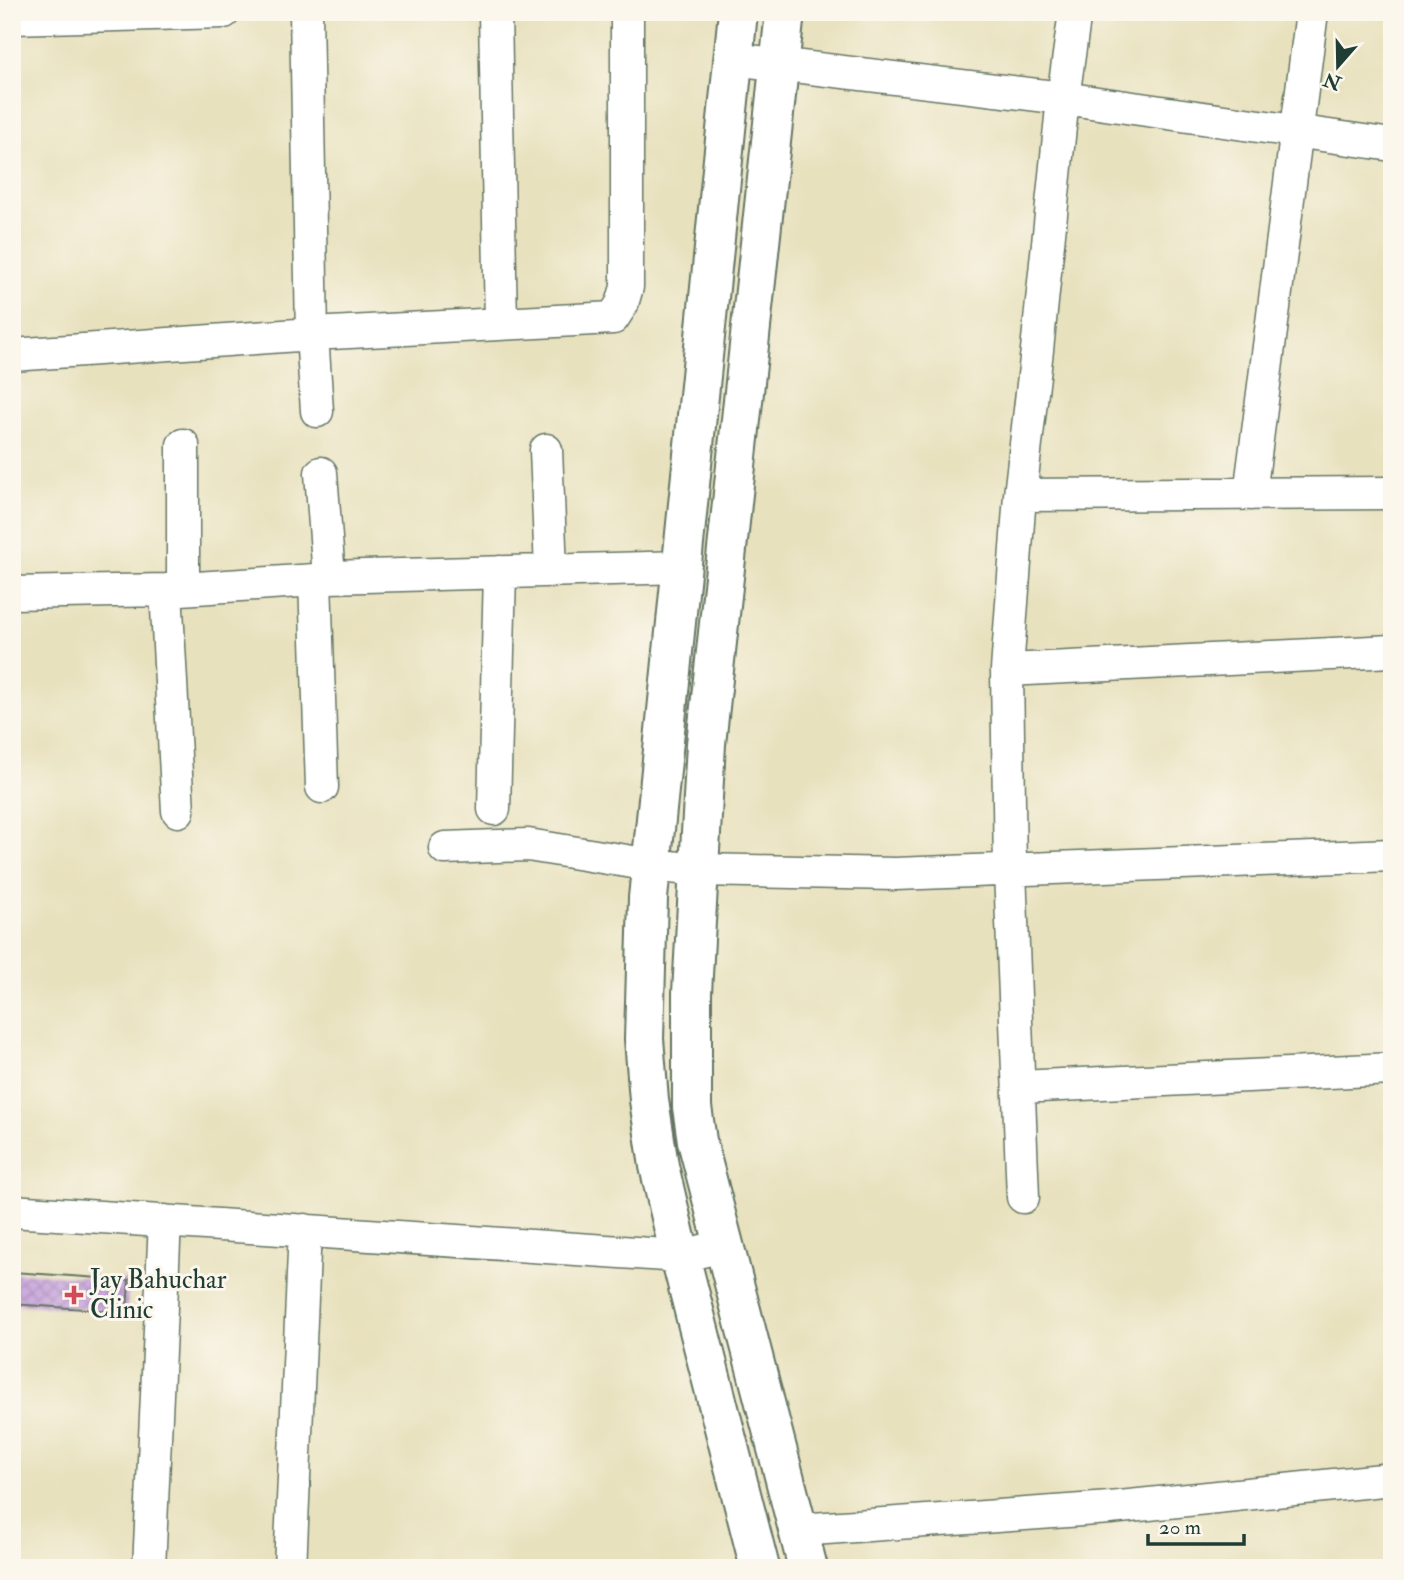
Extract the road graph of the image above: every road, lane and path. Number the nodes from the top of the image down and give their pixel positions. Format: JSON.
{"nodes":[{"id":1,"x":224,"y":12,"type":"edge"},
{"id":2,"x":306,"y":12,"type":"edge"},
{"id":3,"x":495,"y":12,"type":"edge"},
{"id":4,"x":627,"y":12,"type":"edge"},
{"id":5,"x":738,"y":12,"type":"edge"},
{"id":6,"x":786,"y":12,"type":"edge"},
{"id":7,"x":1075,"y":12,"type":"edge"},
{"id":8,"x":1312,"y":12,"type":"edge"},
{"id":9,"x":101,"y":14,"type":"edge"},
{"id":10,"x":18,"y":16,"type":"edge"},
{"id":11,"x":733,"y":59,"type":"junction"},
{"id":12,"x":780,"y":65,"type":"junction"},
{"id":13,"x":1063,"y":99,"type":"junction"},
{"id":14,"x":1296,"y":132,"type":"junction"},
{"id":15,"x":1392,"y":145,"type":"edge"},
{"id":16,"x":501,"y":324,"type":"junction"},
{"id":17,"x":312,"y":334,"type":"junction"},
{"id":18,"x":12,"y":355,"type":"edge"},
{"id":19,"x":317,"y":411,"type":"dead end"},
{"id":20,"x":183,"y":445,"type":"dead end"},
{"id":21,"x":546,"y":450,"type":"dead end"},
{"id":22,"x":321,"y":473,"type":"dead end"},
{"id":23,"x":1392,"y":493,"type":"edge"},
{"id":24,"x":1250,"y":494,"type":"junction"},
{"id":25,"x":1020,"y":495,"type":"junction"},
{"id":26,"x":682,"y":566,"type":"junction"},
{"id":27,"x":551,"y":570,"type":"junction"},
{"id":28,"x":500,"y":572,"type":"junction"},
{"id":29,"x":322,"y":579,"type":"junction"},
{"id":30,"x":175,"y":589,"type":"junction"},
{"id":31,"x":12,"y":593,"type":"edge"},
{"id":32,"x":1392,"y":651,"type":"edge"},
{"id":33,"x":1007,"y":670,"type":"junction"},
{"id":34,"x":322,"y":787,"type":"dead end"},
{"id":35,"x":494,"y":809,"type":"dead end"},
{"id":36,"x":178,"y":811,"type":"dead end"},
{"id":37,"x":445,"y":848,"type":"dead end"},
{"id":38,"x":1392,"y":855,"type":"edge"},
{"id":39,"x":652,"y":865,"type":"junction"},
{"id":40,"x":699,"y":870,"type":"junction"},
{"id":41,"x":1010,"y":871,"type":"junction"},
{"id":42,"x":1392,"y":1069,"type":"edge"},
{"id":43,"x":1018,"y":1087,"type":"junction"},
{"id":44,"x":1023,"y":1197,"type":"dead end"},
{"id":45,"x":12,"y":1211,"type":"edge"},
{"id":46,"x":165,"y":1221,"type":"junction"},
{"id":47,"x":305,"y":1230,"type":"junction"},
{"id":48,"x":724,"y":1246,"type":"junction"},
{"id":49,"x":680,"y":1256,"type":"junction"},
{"id":50,"x":1392,"y":1479,"type":"edge"},
{"id":51,"x":798,"y":1530,"type":"junction"},
{"id":52,"x":149,"y":1568,"type":"edge"},
{"id":53,"x":290,"y":1568,"type":"edge"},
{"id":54,"x":760,"y":1568,"type":"edge"},
{"id":55,"x":808,"y":1568,"type":"edge"}],
"edges":[{"from":1,"to":9,"type":"street"},
{"from":2,"to":17,"type":"street"},
{"from":3,"to":16,"type":"street"},
{"from":4,"to":16,"type":"street"},
{"from":5,"to":11,"type":"street"},
{"from":6,"to":12,"type":"street"},
{"from":7,"to":13,"type":"street"},
{"from":8,"to":14,"type":"street"},
{"from":9,"to":10,"type":"street"},
{"from":11,"to":12,"type":"street"},
{"from":11,"to":26,"type":"street"},
{"from":12,"to":13,"type":"street"},
{"from":12,"to":40,"type":"street"},
{"from":13,"to":14,"type":"street"},
{"from":13,"to":25,"type":"street"},
{"from":14,"to":15,"type":"street"},
{"from":14,"to":24,"type":"street"},
{"from":16,"to":17,"type":"street"},
{"from":17,"to":18,"type":"street"},
{"from":17,"to":19,"type":"street"},
{"from":20,"to":30,"type":"street"},
{"from":21,"to":27,"type":"street"},
{"from":22,"to":29,"type":"street"},
{"from":23,"to":24,"type":"street"},
{"from":24,"to":25,"type":"street"},
{"from":25,"to":33,"type":"street"},
{"from":26,"to":27,"type":"street"},
{"from":26,"to":39,"type":"street"},
{"from":27,"to":28,"type":"street"},
{"from":28,"to":29,"type":"street"},
{"from":28,"to":35,"type":"street"},
{"from":29,"to":30,"type":"street"},
{"from":29,"to":34,"type":"street"},
{"from":30,"to":31,"type":"street"},
{"from":30,"to":36,"type":"street"},
{"from":32,"to":33,"type":"street"},
{"from":33,"to":41,"type":"street"},
{"from":37,"to":39,"type":"street"},
{"from":38,"to":41,"type":"street"},
{"from":39,"to":40,"type":"street"},
{"from":39,"to":49,"type":"street"},
{"from":40,"to":41,"type":"street"},
{"from":40,"to":48,"type":"street"},
{"from":41,"to":43,"type":"street"},
{"from":42,"to":43,"type":"street"},
{"from":43,"to":44,"type":"street"},
{"from":45,"to":46,"type":"street"},
{"from":46,"to":47,"type":"street"},
{"from":46,"to":52,"type":"street"},
{"from":47,"to":49,"type":"street"},
{"from":47,"to":53,"type":"street"},
{"from":48,"to":49,"type":"street"},
{"from":48,"to":51,"type":"street"},
{"from":49,"to":54,"type":"street"},
{"from":50,"to":51,"type":"street"},
{"from":51,"to":55,"type":"street"}]}
